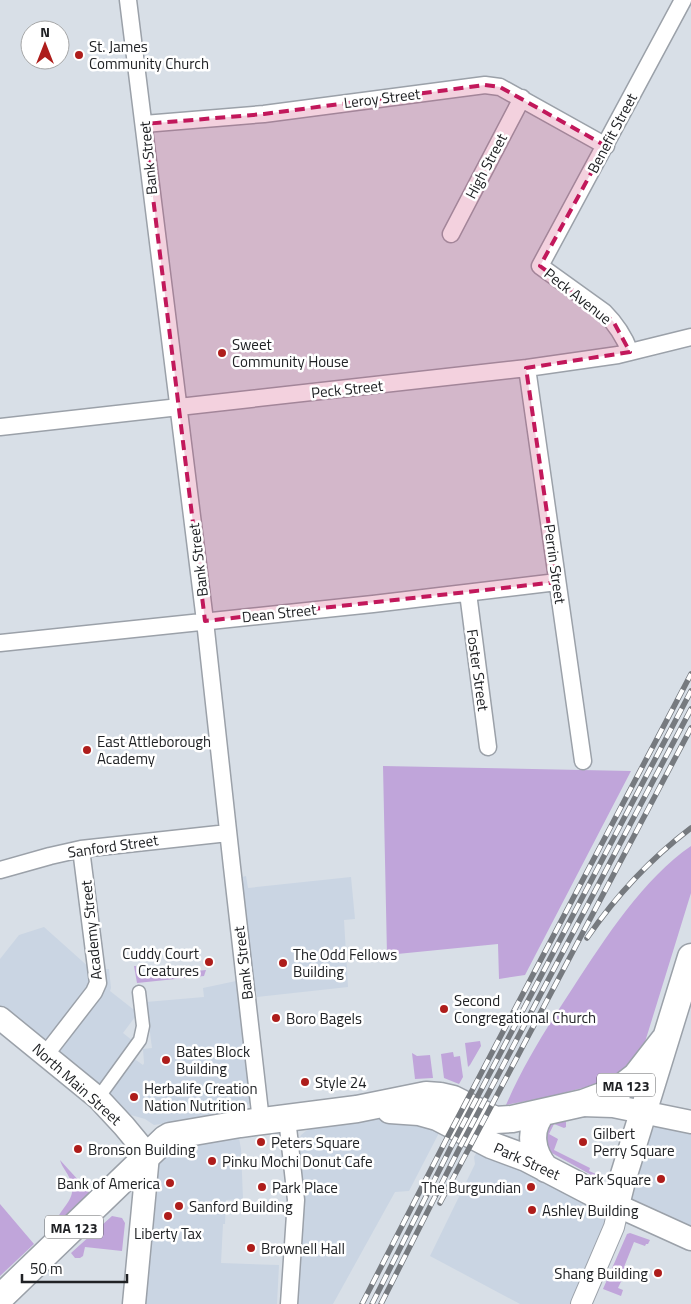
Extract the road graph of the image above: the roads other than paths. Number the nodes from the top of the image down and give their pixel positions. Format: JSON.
{"nodes":[{"id":1,"x":128,"y":0,"type":"edge"},
{"id":2,"x":683,"y":0,"type":"edge"},
{"id":3,"x":522,"y":98,"type":"junction"},
{"id":4,"x":144,"y":124,"type":"junction"},
{"id":5,"x":606,"y":146,"type":"junction"},
{"id":6,"x":451,"y":234,"type":"dead end"},
{"id":7,"x":540,"y":266,"type":"joint"},
{"id":8,"x":691,"y":337,"type":"edge"},
{"id":9,"x":630,"y":352,"type":"junction"},
{"id":10,"x":526,"y":368,"type":"junction"},
{"id":11,"x":180,"y":406,"type":"junction"},
{"id":12,"x":0,"y":427,"type":"edge"},
{"id":13,"x":557,"y":582,"type":"junction"},
{"id":14,"x":468,"y":593,"type":"junction"},
{"id":15,"x":206,"y":621,"type":"junction"},
{"id":16,"x":0,"y":643,"type":"edge"},
{"id":17,"x":488,"y":747,"type":"dead end"},
{"id":18,"x":583,"y":761,"type":"dead end"},
{"id":19,"x":228,"y":833,"type":"junction"},
{"id":20,"x":81,"y":849,"type":"junction"},
{"id":21,"x":0,"y":870,"type":"edge"},
{"id":22,"x":691,"y":957,"type":"edge"},
{"id":23,"x":139,"y":992,"type":"dead end"},
{"id":24,"x":685,"y":997,"type":"edge"},
{"id":25,"x":0,"y":1018,"type":"edge"},
{"id":26,"x":664,"y":1040,"type":"junction"},
{"id":27,"x":46,"y":1054,"type":"junction"},
{"id":28,"x":98,"y":1098,"type":"junction"},
{"id":29,"x":571,"y":1106,"type":"junction"},
{"id":30,"x":357,"y":1109,"type":"junction"},
{"id":31,"x":543,"y":1112,"type":"junction"},
{"id":32,"x":644,"y":1112,"type":"junction"},
{"id":33,"x":274,"y":1120,"type":"junction"},
{"id":34,"x":691,"y":1122,"type":"edge"},
{"id":35,"x":148,"y":1155,"type":"junction"},
{"id":36,"x":546,"y":1169,"type":"junction"},
{"id":37,"x":616,"y":1205,"type":"junction"},
{"id":38,"x":691,"y":1239,"type":"edge"},
{"id":39,"x":0,"y":1298,"type":"edge"},
{"id":40,"x":134,"y":1304,"type":"edge"},
{"id":41,"x":289,"y":1304,"type":"edge"},
{"id":42,"x":581,"y":1304,"type":"edge"}],
"edges":[{"from":1,"to":4,"type":"street","name":"Bank Street"},
{"from":2,"to":5,"type":"street","name":"Benefit Street"},
{"from":3,"to":4,"type":"street","name":"Leroy Street"},
{"from":3,"to":5,"type":"street","name":"Leroy Street"},
{"from":3,"to":6,"type":"street","name":"High Street"},
{"from":4,"to":11,"type":"street","name":"Bank Street"},
{"from":5,"to":7,"type":"street","name":"Benefit Street"},
{"from":7,"to":9,"type":"street","name":"Peck Avenue"},
{"from":8,"to":9,"type":"street","name":"Peck Street"},
{"from":9,"to":10,"type":"street","name":"Peck Street"},
{"from":10,"to":11,"type":"street","name":"Peck Street"},
{"from":10,"to":13,"type":"street","name":"Perrin Street"},
{"from":11,"to":12,"type":"street","name":"Peck Street"},
{"from":11,"to":15,"type":"street","name":"Bank Street"},
{"from":13,"to":14,"type":"street","name":"Dean Street"},
{"from":13,"to":18,"type":"street","name":"Perrin Street"},
{"from":14,"to":15,"type":"street","name":"Dean Street"},
{"from":14,"to":17,"type":"street","name":"Foster Street"},
{"from":15,"to":16,"type":"street","name":"Dean Street"},
{"from":15,"to":19,"type":"street","name":"Bank Street"},
{"from":19,"to":20,"type":"street","name":"Sanford Street"},
{"from":19,"to":33,"type":"street","name":"Bank Street"},
{"from":20,"to":21,"type":"street","name":"Sanford Street"},
{"from":20,"to":27,"type":"street","name":"Academy Street"},
{"from":22,"to":24,"type":"highway","number":"MA 123"},
{"from":23,"to":28,"type":"street"},
{"from":24,"to":26,"type":"highway","number":"MA 123"},
{"from":25,"to":27,"type":"main road","name":"North Main Street"},
{"from":26,"to":29,"type":"highway","number":"MA 123"},
{"from":26,"to":32,"type":"highway","number":"MA 123"},
{"from":27,"to":28,"type":"main road","name":"North Main Street"},
{"from":28,"to":35,"type":"main road","name":"North Main Street"},
{"from":29,"to":31,"type":"highway","name":"Park Street","number":"MA 123"},
{"from":29,"to":32,"type":"main road"},
{"from":30,"to":31,"type":"highway","name":"Park Street","number":"MA 123"},
{"from":30,"to":33,"type":"highway","name":"Park Street","number":"MA 123"},
{"from":30,"to":36,"type":"highway","name":"Park Street","number":"MA 123"},
{"from":31,"to":36,"type":"highway"},
{"from":32,"to":34,"type":"main road"},
{"from":32,"to":37,"type":"highway","number":"MA 123"},
{"from":33,"to":35,"type":"highway","name":"Park Street","number":"MA 123"},
{"from":33,"to":41,"type":"street","name":"Bank Street"},
{"from":35,"to":39,"type":"highway","number":"MA 123"},
{"from":35,"to":40,"type":"main road"},
{"from":36,"to":37,"type":"highway","name":"Park Street","number":"MA 123"},
{"from":37,"to":38,"type":"main road","name":"Park Street"},
{"from":37,"to":42,"type":"street"}]}
